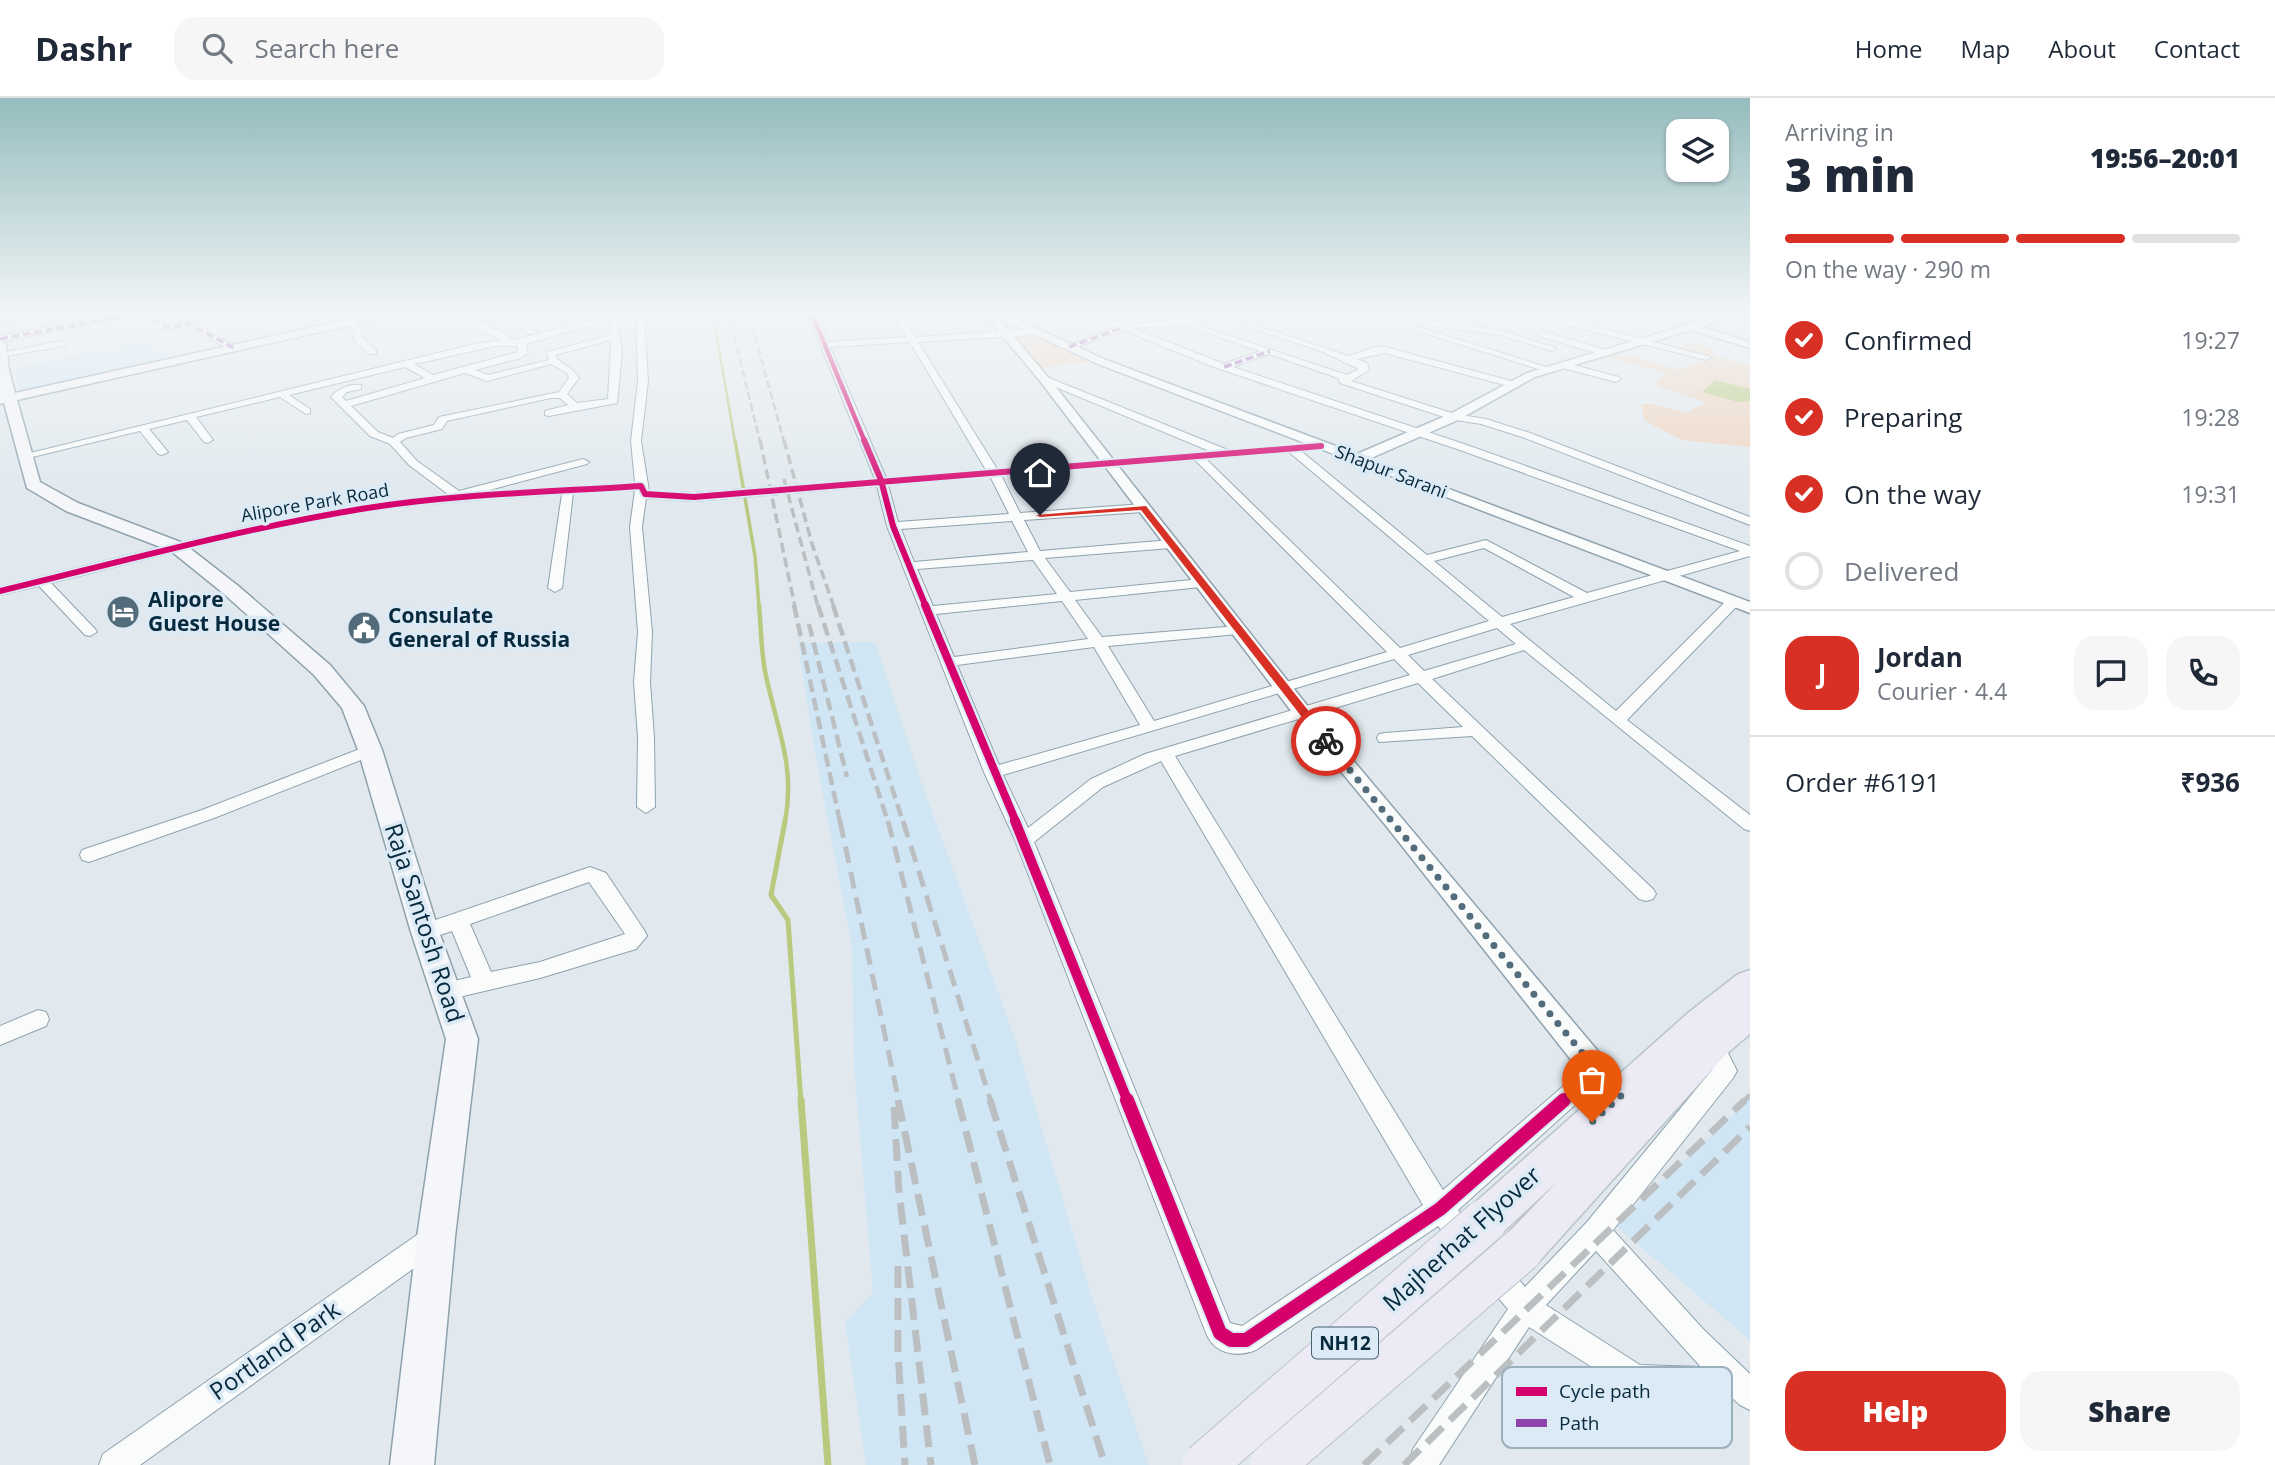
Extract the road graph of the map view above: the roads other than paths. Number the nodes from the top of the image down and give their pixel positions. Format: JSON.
{"nodes":[{"id":1,"x":3,"y":378,"type":"edge"},
{"id":2,"x":101,"y":378,"type":"edge"},
{"id":3,"x":350,"y":378,"type":"edge"},
{"id":4,"x":395,"y":378,"type":"edge"},
{"id":5,"x":432,"y":378,"type":"edge"},
{"id":6,"x":574,"y":378,"type":"edge"},
{"id":7,"x":617,"y":378,"type":"edge"},
{"id":8,"x":643,"y":378,"type":"edge"},
{"id":9,"x":837,"y":378,"type":"edge"},
{"id":10,"x":938,"y":378,"type":"edge"},
{"id":11,"x":1147,"y":378,"type":"edge"},
{"id":12,"x":1257,"y":378,"type":"edge"},
{"id":13,"x":1343,"y":378,"type":"edge"},
{"id":14,"x":1349,"y":378,"type":"edge"},
{"id":15,"x":1489,"y":378,"type":"edge"},
{"id":16,"x":1527,"y":378,"type":"edge"},
{"id":17,"x":1611,"y":378,"type":"edge"},
{"id":18,"x":1044,"y":379,"type":"joint"},
{"id":19,"x":1616,"y":379,"type":"dead end"},
{"id":20,"x":1343,"y":381,"type":"junction"},
{"id":21,"x":1512,"y":384,"type":"junction"},
{"id":22,"x":282,"y":394,"type":"junction"},
{"id":23,"x":562,"y":395,"type":"junction"},
{"id":24,"x":6,"y":399,"type":"edge"},
{"id":25,"x":242,"y":404,"type":"junction"},
{"id":26,"x":343,"y":405,"type":"junction"},
{"id":27,"x":575,"y":406,"type":"junction"},
{"id":28,"x":306,"y":411,"type":"dead end"},
{"id":29,"x":549,"y":412,"type":"dead end"},
{"id":30,"x":254,"y":415,"type":"dead end"},
{"id":31,"x":190,"y":416,"type":"junction"},
{"id":32,"x":1454,"y":417,"type":"junction"},
{"id":33,"x":143,"y":428,"type":"junction"},
{"id":34,"x":1420,"y":432,"type":"junction"},
{"id":35,"x":208,"y":440,"type":"dead end"},
{"id":36,"x":394,"y":442,"type":"junction"},
{"id":37,"x":1321,"y":446,"type":"junction"},
{"id":38,"x":1293,"y":450,"type":"junction"},
{"id":39,"x":162,"y":452,"type":"dead end"},
{"id":40,"x":1228,"y":454,"type":"junction"},
{"id":41,"x":24,"y":456,"type":"junction"},
{"id":42,"x":1199,"y":458,"type":"junction"},
{"id":43,"x":1357,"y":459,"type":"junction"},
{"id":44,"x":583,"y":462,"type":"dead end"},
{"id":45,"x":1108,"y":463,"type":"junction"},
{"id":46,"x":993,"y":472,"type":"junction"},
{"id":47,"x":881,"y":480,"type":"junction"},
{"id":48,"x":641,"y":486,"type":"junction"},
{"id":49,"x":568,"y":490,"type":"junction"},
{"id":50,"x":1143,"y":508,"type":"junction"},
{"id":51,"x":1015,"y":517,"type":"junction"},
{"id":52,"x":1750,"y":520,"type":"edge"},
{"id":53,"x":893,"y":526,"type":"junction"},
{"id":54,"x":1171,"y":544,"type":"junction"},
{"id":55,"x":177,"y":547,"type":"junction"},
{"id":56,"x":1750,"y":551,"type":"edge"},
{"id":57,"x":1035,"y":554,"type":"junction"},
{"id":58,"x":1425,"y":559,"type":"junction"},
{"id":59,"x":909,"y":566,"type":"junction"},
{"id":60,"x":1667,"y":577,"type":"junction"},
{"id":61,"x":42,"y":581,"type":"junction"},
{"id":62,"x":1201,"y":583,"type":"junction"},
{"id":63,"x":555,"y":588,"type":"dead end"},
{"id":64,"x":0,"y":591,"type":"edge"},
{"id":65,"x":1063,"y":597,"type":"junction"},
{"id":66,"x":1587,"y":599,"type":"junction"},
{"id":67,"x":1733,"y":602,"type":"junction"},
{"id":68,"x":1750,"y":608,"type":"edge"},
{"id":69,"x":928,"y":611,"type":"junction"},
{"id":70,"x":1501,"y":622,"type":"junction"},
{"id":71,"x":1238,"y":630,"type":"junction"},
{"id":72,"x":90,"y":632,"type":"dead end"},
{"id":73,"x":1098,"y":642,"type":"junction"},
{"id":74,"x":1527,"y":645,"type":"junction"},
{"id":75,"x":1399,"y":654,"type":"junction"},
{"id":76,"x":949,"y":662,"type":"junction"},
{"id":77,"x":1422,"y":677,"type":"junction"},
{"id":78,"x":1283,"y":688,"type":"junction"},
{"id":79,"x":1302,"y":712,"type":"junction"},
{"id":80,"x":1617,"y":720,"type":"junction"},
{"id":81,"x":1150,"y":728,"type":"junction"},
{"id":82,"x":1476,"y":731,"type":"junction"},
{"id":83,"x":1385,"y":738,"type":"dead end"},
{"id":84,"x":370,"y":750,"type":"junction"},
{"id":85,"x":1165,"y":754,"type":"junction"},
{"id":86,"x":993,"y":772,"type":"junction"},
{"id":87,"x":646,"y":807,"type":"dead end"},
{"id":88,"x":1750,"y":825,"type":"edge"},
{"id":89,"x":1024,"y":840,"type":"junction"},
{"id":90,"x":89,"y":855,"type":"dead end"},
{"id":91,"x":1646,"y":894,"type":"dead end"},
{"id":92,"x":458,"y":921,"type":"junction"},
{"id":93,"x":425,"y":932,"type":"junction"},
{"id":94,"x":484,"y":982,"type":"junction"},
{"id":95,"x":1750,"y":984,"type":"edge"},
{"id":96,"x":446,"y":991,"type":"junction"},
{"id":97,"x":1750,"y":1013,"type":"edge"},
{"id":98,"x":38,"y":1020,"type":"dead end"},
{"id":99,"x":0,"y":1036,"type":"edge"},
{"id":100,"x":1712,"y":1044,"type":"junction"},
{"id":101,"x":1623,"y":1092,"type":"junction"},
{"id":102,"x":1440,"y":1209,"type":"junction"},
{"id":103,"x":1596,"y":1231,"type":"junction"},
{"id":104,"x":436,"y":1237,"type":"junction"},
{"id":105,"x":1525,"y":1308,"type":"junction"},
{"id":106,"x":1616,"y":1367,"type":"edge"},
{"id":107,"x":1722,"y":1367,"type":"edge"},
{"id":108,"x":114,"y":1465,"type":"edge"},
{"id":109,"x":412,"y":1465,"type":"edge"},
{"id":110,"x":1204,"y":1465,"type":"edge"},
{"id":111,"x":1272,"y":1465,"type":"edge"},
{"id":112,"x":1424,"y":1465,"type":"edge"}],
"edges":[{"from":1,"to":24,"type":"main road","name":"Raja Santosh Road"},
{"from":2,"to":24,"type":"main road"},
{"from":3,"to":22,"type":"street"},
{"from":4,"to":26,"type":"street"},
{"from":5,"to":26,"type":"street"},
{"from":6,"to":23,"type":"street"},
{"from":7,"to":27,"type":"street"},
{"from":8,"to":48,"type":"street"},
{"from":9,"to":47,"type":"street"},
{"from":10,"to":46,"type":"street"},
{"from":11,"to":37,"type":"street","name":"Shapur Sarani"},
{"from":12,"to":34,"type":"street"},
{"from":13,"to":20,"type":"street"},
{"from":14,"to":20,"type":"street"},
{"from":15,"to":21,"type":"street"},
{"from":16,"to":21,"type":"street"},
{"from":17,"to":19,"type":"street"},
{"from":18,"to":40,"type":"street"},
{"from":18,"to":45,"type":"street"},
{"from":20,"to":32,"type":"street"},
{"from":21,"to":32,"type":"street"},
{"from":22,"to":25,"type":"street"},
{"from":22,"to":28,"type":"street"},
{"from":23,"to":27,"type":"street"},
{"from":23,"to":36,"type":"street"},
{"from":24,"to":41,"type":"main road","name":"Raja Santosh Road"},
{"from":25,"to":30,"type":"street"},
{"from":25,"to":31,"type":"street"},
{"from":26,"to":36,"type":"street"},
{"from":27,"to":29,"type":"street"},
{"from":31,"to":33,"type":"street"},
{"from":31,"to":35,"type":"street"},
{"from":32,"to":34,"type":"street"},
{"from":32,"to":52,"type":"street"},
{"from":33,"to":39,"type":"street"},
{"from":33,"to":41,"type":"street"},
{"from":34,"to":43,"type":"street"},
{"from":34,"to":56,"type":"street"},
{"from":36,"to":44,"type":"street"},
{"from":37,"to":38,"type":"street"},
{"from":37,"to":43,"type":"street","name":"Shapur Sarani"},
{"from":38,"to":40,"type":"street"},
{"from":38,"to":58,"type":"street"},
{"from":40,"to":42,"type":"street"},
{"from":41,"to":55,"type":"main road","name":"Raja Santosh Road"},
{"from":42,"to":45,"type":"street"},
{"from":42,"to":75,"type":"street"},
{"from":43,"to":60,"type":"street","name":"Shapur Sarani"},
{"from":45,"to":46,"type":"street"},
{"from":45,"to":50,"type":"street"},
{"from":46,"to":47,"type":"street"},
{"from":46,"to":51,"type":"street"},
{"from":47,"to":48,"type":"street","name":"Alipore Park Road"},
{"from":47,"to":53,"type":"street"},
{"from":48,"to":49,"type":"street","name":"Alipore Park Road"},
{"from":48,"to":87,"type":"street"},
{"from":49,"to":55,"type":"street","name":"Alipore Park Road"},
{"from":49,"to":63,"type":"street"},
{"from":50,"to":51,"type":"street"},
{"from":50,"to":54,"type":"street"},
{"from":51,"to":53,"type":"street"},
{"from":51,"to":57,"type":"street"},
{"from":53,"to":59,"type":"street"},
{"from":54,"to":57,"type":"street"},
{"from":54,"to":62,"type":"street"},
{"from":55,"to":61,"type":"street","name":"Alipore Park Road"},
{"from":55,"to":84,"type":"main road","name":"Raja Santosh Road"},
{"from":56,"to":60,"type":"street"},
{"from":57,"to":59,"type":"street"},
{"from":57,"to":65,"type":"street"},
{"from":58,"to":66,"type":"street"},
{"from":58,"to":70,"type":"street"},
{"from":59,"to":69,"type":"street"},
{"from":60,"to":66,"type":"street"},
{"from":60,"to":67,"type":"street","name":"Shapur Sarani"},
{"from":61,"to":64,"type":"street","name":"Alipore Park Road"},
{"from":61,"to":72,"type":"street"},
{"from":62,"to":65,"type":"street"},
{"from":62,"to":71,"type":"street"},
{"from":65,"to":69,"type":"street"},
{"from":65,"to":73,"type":"street"},
{"from":66,"to":70,"type":"street"},
{"from":67,"to":68,"type":"street","name":"Shapur Sarani"},
{"from":67,"to":80,"type":"street"},
{"from":69,"to":76,"type":"street"},
{"from":70,"to":74,"type":"street"},
{"from":70,"to":75,"type":"street"},
{"from":71,"to":73,"type":"street"},
{"from":71,"to":78,"type":"street"},
{"from":73,"to":76,"type":"street"},
{"from":73,"to":81,"type":"street"},
{"from":74,"to":77,"type":"street"},
{"from":74,"to":80,"type":"street"},
{"from":75,"to":77,"type":"street"},
{"from":75,"to":78,"type":"street"},
{"from":76,"to":86,"type":"street"},
{"from":77,"to":79,"type":"street"},
{"from":77,"to":82,"type":"street"},
{"from":78,"to":79,"type":"street"},
{"from":78,"to":81,"type":"street"},
{"from":79,"to":85,"type":"street"},
{"from":79,"to":101,"type":"street"},
{"from":80,"to":88,"type":"street"},
{"from":81,"to":86,"type":"street"},
{"from":82,"to":83,"type":"street"},
{"from":82,"to":91,"type":"street"},
{"from":84,"to":90,"type":"street"},
{"from":84,"to":93,"type":"main road","name":"Raja Santosh Road"},
{"from":85,"to":89,"type":"street"},
{"from":85,"to":102,"type":"street"},
{"from":86,"to":89,"type":"street"},
{"from":89,"to":102,"type":"street"},
{"from":92,"to":93,"type":"street"},
{"from":92,"to":94,"type":"street"},
{"from":92,"to":94,"type":"street"},
{"from":93,"to":96,"type":"main road","name":"Raja Santosh Road"},
{"from":94,"to":96,"type":"street"},
{"from":95,"to":101,"type":"highway","number":"NH12"},
{"from":96,"to":104,"type":"main road","name":"Raja Santosh Road"},
{"from":97,"to":100,"type":"highway","number":"NH12"},
{"from":98,"to":99,"type":"street"},
{"from":100,"to":101,"type":"highway","number":"NH12"},
{"from":100,"to":103,"type":"street"},
{"from":101,"to":102,"type":"street"},
{"from":101,"to":110,"type":"highway","name":"Majherhat Flyover","number":"NH12","bridge":true},
{"from":101,"to":111,"type":"highway","name":"Majherhat Flyover","number":"NH12","bridge":true},
{"from":102,"to":105,"type":"street"},
{"from":103,"to":105,"type":"street"},
{"from":103,"to":107,"type":"street"},
{"from":104,"to":108,"type":"street","name":"Portland Park"},
{"from":104,"to":109,"type":"main road","name":"Raja Santosh Road"},
{"from":105,"to":106,"type":"street"},
{"from":105,"to":112,"type":"street"}]}
